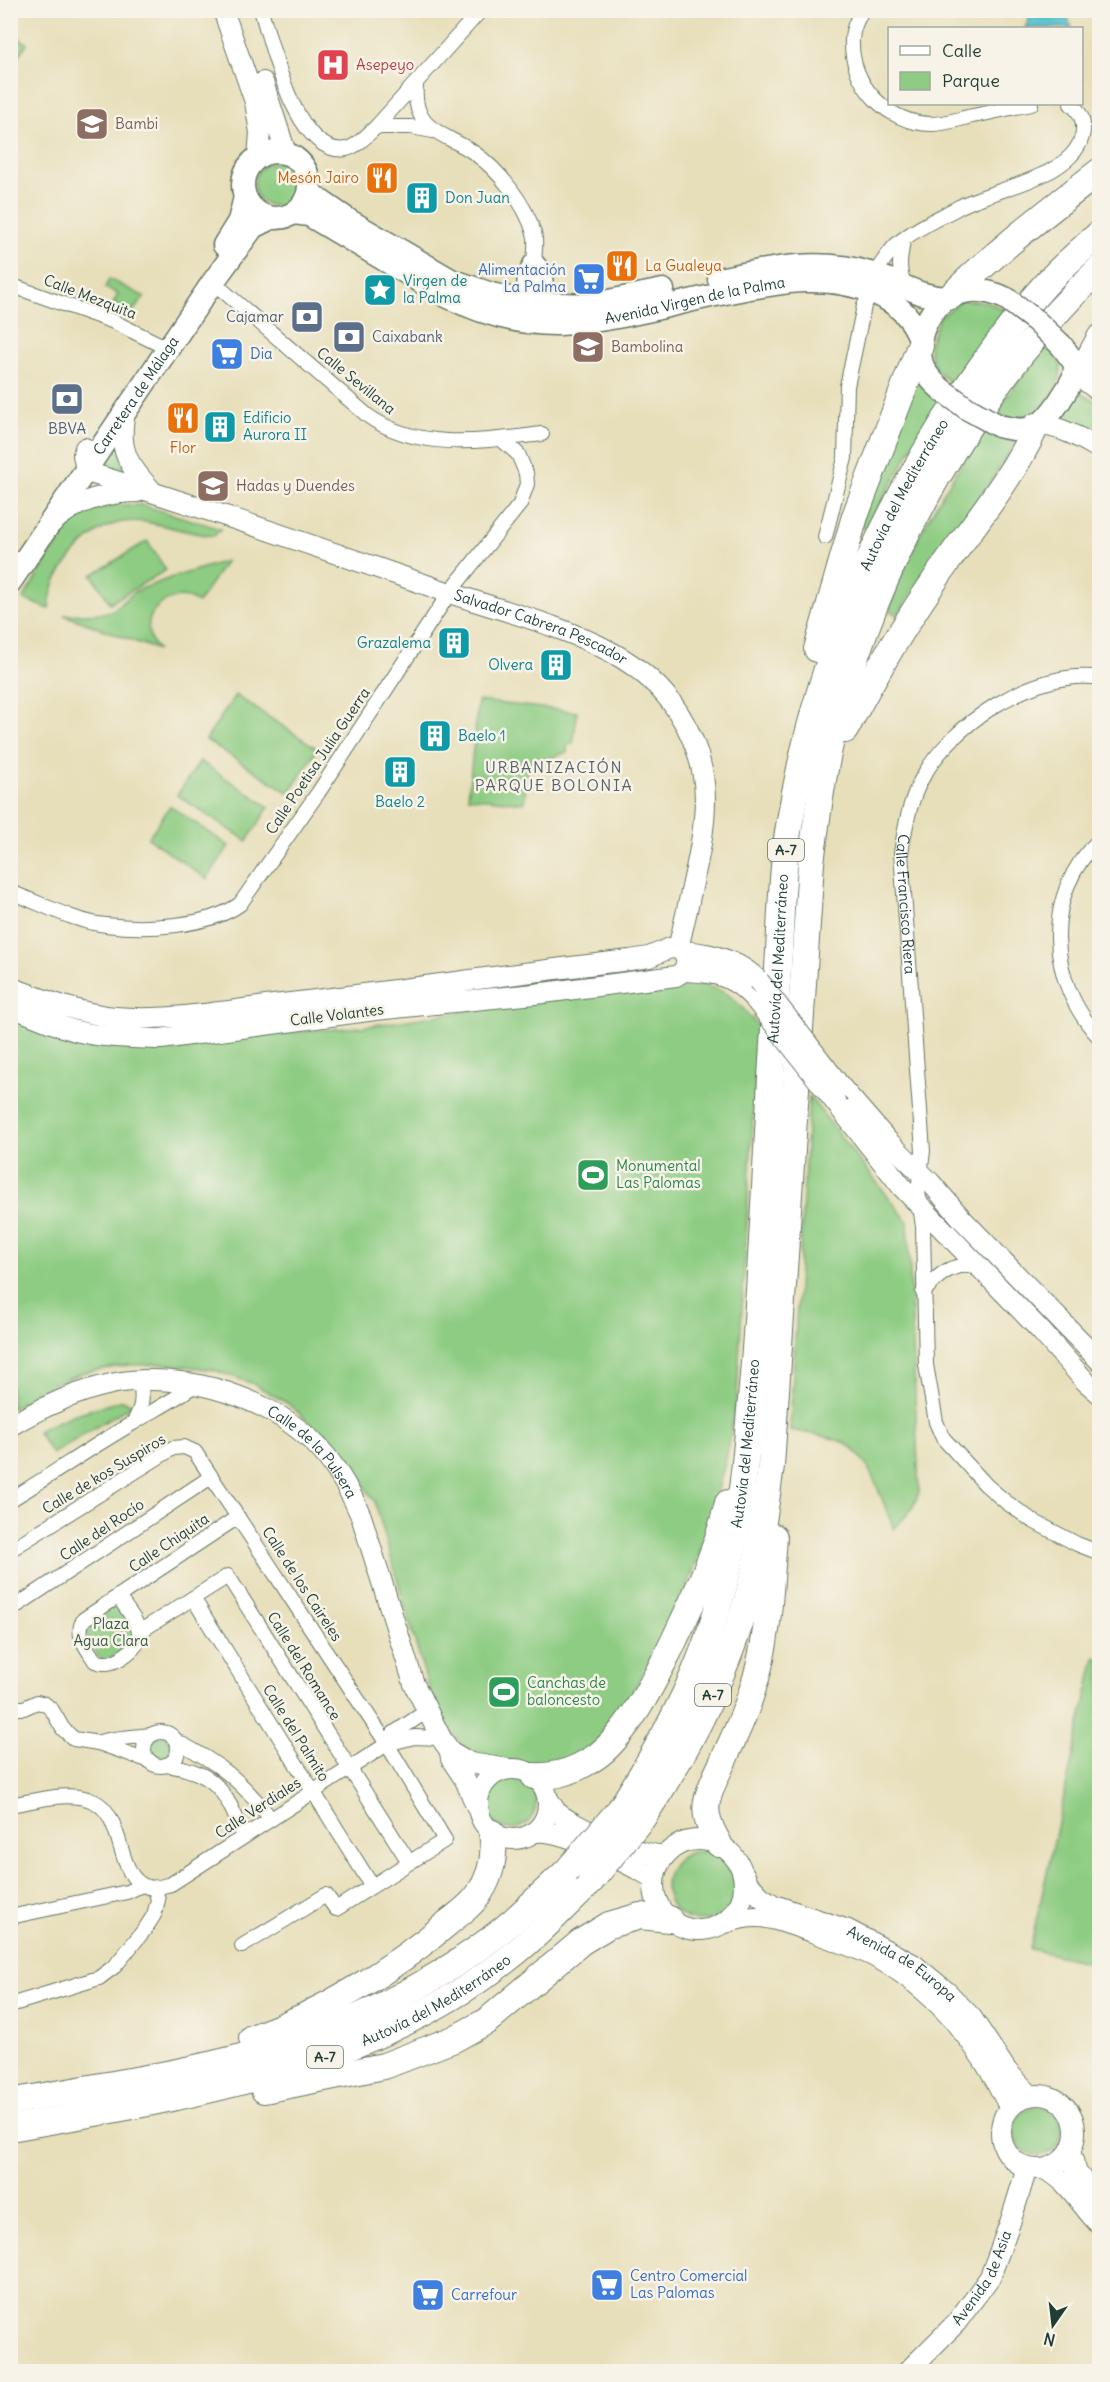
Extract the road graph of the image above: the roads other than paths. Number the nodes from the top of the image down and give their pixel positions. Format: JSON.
{"nodes":[{"id":1,"x":223,"y":10,"type":"edge"},
{"id":2,"x":236,"y":10,"type":"edge"},
{"id":3,"x":261,"y":10,"type":"edge"},
{"id":4,"x":481,"y":10,"type":"edge"},
{"id":5,"x":862,"y":10,"type":"edge"},
{"id":6,"x":416,"y":85,"type":"junction"},
{"id":7,"x":1025,"y":105,"type":"edge"},
{"id":8,"x":1072,"y":105,"type":"edge"},
{"id":9,"x":376,"y":127,"type":"junction"},
{"id":10,"x":433,"y":131,"type":"junction"},
{"id":11,"x":286,"y":153,"type":"junction"},
{"id":12,"x":258,"y":157,"type":"junction"},
{"id":13,"x":1100,"y":171,"type":"edge"},
{"id":14,"x":309,"y":189,"type":"junction"},
{"id":15,"x":245,"y":197,"type":"junction"},
{"id":16,"x":294,"y":213,"type":"junction"},
{"id":17,"x":271,"y":218,"type":"junction"},
{"id":18,"x":1100,"y":233,"type":"edge"},
{"id":19,"x":903,"y":241,"type":"junction"},
{"id":20,"x":1100,"y":268,"type":"edge"},
{"id":21,"x":535,"y":272,"type":"junction"},
{"id":22,"x":213,"y":282,"type":"junction"},
{"id":23,"x":873,"y":283,"type":"junction"},
{"id":24,"x":10,"y":285,"type":"edge"},
{"id":25,"x":907,"y":289,"type":"junction"},
{"id":26,"x":949,"y":297,"type":"junction"},
{"id":27,"x":487,"y":303,"type":"junction"},
{"id":28,"x":532,"y":303,"type":"junction"},
{"id":29,"x":575,"y":314,"type":"junction"},
{"id":30,"x":1100,"y":338,"type":"edge"},
{"id":31,"x":920,"y":342,"type":"junction"},
{"id":32,"x":157,"y":343,"type":"junction"},
{"id":33,"x":1076,"y":373,"type":"junction"},
{"id":34,"x":1100,"y":392,"type":"edge"},
{"id":35,"x":125,"y":411,"type":"junction"},
{"id":36,"x":1037,"y":425,"type":"junction"},
{"id":37,"x":542,"y":434,"type":"dead end"},
{"id":38,"x":501,"y":439,"type":"junction"},
{"id":39,"x":1100,"y":449,"type":"edge"},
{"id":40,"x":86,"y":459,"type":"junction"},
{"id":41,"x":153,"y":492,"type":"junction"},
{"id":42,"x":43,"y":532,"type":"junction"},
{"id":43,"x":825,"y":537,"type":"dead end"},
{"id":44,"x":10,"y":557,"type":"edge"},
{"id":45,"x":10,"y":582,"type":"edge"},
{"id":46,"x":450,"y":592,"type":"junction"},
{"id":47,"x":1100,"y":678,"type":"edge"},
{"id":48,"x":826,"y":768,"type":"junction"},
{"id":49,"x":799,"y":776,"type":"junction"},
{"id":50,"x":1100,"y":839,"type":"edge"},
{"id":51,"x":10,"y":892,"type":"edge"},
{"id":52,"x":674,"y":950,"type":"junction"},
{"id":53,"x":676,"y":973,"type":"junction"},
{"id":54,"x":10,"y":987,"type":"edge"},
{"id":55,"x":349,"y":1005,"type":"junction"},
{"id":56,"x":10,"y":1006,"type":"edge"},
{"id":57,"x":164,"y":1016,"type":"junction"},
{"id":58,"x":161,"y":1038,"type":"junction"},
{"id":59,"x":1100,"y":1038,"type":"edge"},
{"id":60,"x":840,"y":1097,"type":"junction"},
{"id":61,"x":858,"y":1131,"type":"junction"},
{"id":62,"x":920,"y":1173,"type":"junction"},
{"id":63,"x":902,"y":1186,"type":"junction"},
{"id":64,"x":919,"y":1204,"type":"junction"},
{"id":65,"x":981,"y":1269,"type":"junction"},
{"id":66,"x":923,"y":1293,"type":"junction"},
{"id":67,"x":1100,"y":1361,"type":"edge"},
{"id":68,"x":139,"y":1381,"type":"junction"},
{"id":69,"x":196,"y":1384,"type":"junction"},
{"id":70,"x":1100,"y":1394,"type":"edge"},
{"id":71,"x":750,"y":1419,"type":"junction"},
{"id":72,"x":133,"y":1423,"type":"junction"},
{"id":73,"x":10,"y":1426,"type":"edge"},
{"id":74,"x":184,"y":1447,"type":"joint"},
{"id":75,"x":771,"y":1466,"type":"junction"},
{"id":76,"x":211,"y":1477,"type":"junction"},
{"id":77,"x":10,"y":1500,"type":"edge"},
{"id":78,"x":238,"y":1517,"type":"junction"},
{"id":79,"x":10,"y":1550,"type":"edge"},
{"id":80,"x":1100,"y":1553,"type":"edge"},
{"id":81,"x":744,"y":1557,"type":"junction"},
{"id":82,"x":118,"y":1596,"type":"junction"},
{"id":83,"x":193,"y":1598,"type":"junction"},
{"id":84,"x":10,"y":1610,"type":"edge"},
{"id":85,"x":139,"y":1632,"type":"junction"},
{"id":86,"x":10,"y":1708,"type":"edge"},
{"id":87,"x":427,"y":1711,"type":"junction"},
{"id":88,"x":151,"y":1735,"type":"junction"},
{"id":89,"x":176,"y":1741,"type":"junction"},
{"id":90,"x":98,"y":1743,"type":"junction"},
{"id":91,"x":387,"y":1744,"type":"junction"},
{"id":92,"x":446,"y":1744,"type":"junction"},
{"id":93,"x":150,"y":1761,"type":"junction"},
{"id":94,"x":166,"y":1765,"type":"junction"},
{"id":95,"x":350,"y":1768,"type":"junction"},
{"id":96,"x":508,"y":1769,"type":"junction"},
{"id":97,"x":534,"y":1776,"type":"junction"},
{"id":98,"x":314,"y":1792,"type":"junction"},
{"id":99,"x":548,"y":1799,"type":"junction"},
{"id":100,"x":10,"y":1805,"type":"edge"},
{"id":101,"x":478,"y":1809,"type":"junction"},
{"id":102,"x":632,"y":1812,"type":"junction"},
{"id":103,"x":271,"y":1819,"type":"junction"},
{"id":104,"x":535,"y":1832,"type":"junction"},
{"id":105,"x":492,"y":1833,"type":"junction"},
{"id":106,"x":244,"y":1836,"type":"junction"},
{"id":107,"x":719,"y":1844,"type":"junction"},
{"id":108,"x":665,"y":1855,"type":"junction"},
{"id":109,"x":409,"y":1862,"type":"junction"},
{"id":110,"x":744,"y":1874,"type":"junction"},
{"id":111,"x":654,"y":1878,"type":"junction"},
{"id":112,"x":149,"y":1886,"type":"junction"},
{"id":113,"x":372,"y":1886,"type":"junction"},
{"id":114,"x":10,"y":1917,"type":"edge"},
{"id":115,"x":669,"y":1919,"type":"junction"},
{"id":116,"x":726,"y":1923,"type":"junction"},
{"id":117,"x":242,"y":1946,"type":"dead end"},
{"id":118,"x":10,"y":2005,"type":"edge"},
{"id":119,"x":170,"y":2073,"type":"junction"},
{"id":120,"x":10,"y":2094,"type":"edge"},
{"id":121,"x":54,"y":2094,"type":"junction"},
{"id":122,"x":1030,"y":2095,"type":"junction"},
{"id":123,"x":174,"y":2099,"type":"junction"},
{"id":124,"x":10,"y":2102,"type":"edge"},
{"id":125,"x":1009,"y":2107,"type":"junction"},
{"id":126,"x":10,"y":2128,"type":"edge"},
{"id":127,"x":1070,"y":2151,"type":"junction"},
{"id":128,"x":1035,"y":2168,"type":"junction"},
{"id":129,"x":1100,"y":2202,"type":"edge"},
{"id":130,"x":1100,"y":2225,"type":"edge"},
{"id":131,"x":906,"y":2372,"type":"edge"}],
"edges":[{"from":1,"to":12,"type":"street"},
{"from":2,"to":11,"type":"street"},
{"from":3,"to":9,"type":"street"},
{"from":4,"to":6,"type":"street"},
{"from":5,"to":7,"type":"street"},
{"from":6,"to":9,"type":"street"},
{"from":6,"to":10,"type":"street"},
{"from":8,"to":19,"type":"street"},
{"from":9,"to":10,"type":"street"},
{"from":10,"to":21,"type":"street"},
{"from":11,"to":12,"type":"main road"},
{"from":11,"to":14,"type":"main road"},
{"from":12,"to":15,"type":"main road"},
{"from":13,"to":26,"type":"highway"},
{"from":14,"to":16,"type":"main road"},
{"from":14,"to":27,"type":"main road","name":"Avenida Virgen de la Palma"},
{"from":15,"to":17,"type":"main road"},
{"from":15,"to":32,"type":"main road","name":"Carretera de Málaga"},
{"from":16,"to":17,"type":"main road"},
{"from":16,"to":27,"type":"main road","name":"Avenida Virgen de la Palma"},
{"from":17,"to":22,"type":"main road","name":"Carretera de Málaga"},
{"from":18,"to":49,"type":"highway","name":"Autovía del Mediterráneo","number":"A-7"},
{"from":19,"to":23,"type":"street"},
{"from":19,"to":25,"type":"street"},
{"from":20,"to":48,"type":"highway","name":"Autovía del Mediterráneo","number":"A-7"},
{"from":21,"to":27,"type":"main road"},
{"from":21,"to":28,"type":"main road"},
{"from":21,"to":29,"type":"main road"},
{"from":22,"to":35,"type":"main road","name":"Carretera de Málaga"},
{"from":22,"to":38,"type":"street","name":"Calle Sevillana"},
{"from":23,"to":25,"type":"main road","name":"Avenida Virgen de la Palma"},
{"from":23,"to":29,"type":"main road","name":"Avenida Virgen de la Palma"},
{"from":23,"to":31,"type":"main road","name":"Avenida Virgen de la Palma"},
{"from":23,"to":43,"type":"street"},
{"from":24,"to":32,"type":"street","name":"Calle Mezquita"},
{"from":25,"to":26,"type":"main road","name":"Avenida Virgen de la Palma"},
{"from":26,"to":31,"type":"main road"},
{"from":26,"to":33,"type":"main road","bridge":true},
{"from":27,"to":28,"type":"main road","name":"Avenida Virgen de la Palma"},
{"from":27,"to":29,"type":"main road","name":"Avenida Virgen de la Palma"},
{"from":28,"to":29,"type":"main road","name":"Avenida Virgen de la Palma"},
{"from":30,"to":33,"type":"highway"},
{"from":31,"to":36,"type":"main road","bridge":true},
{"from":31,"to":49,"type":"highway"},
{"from":32,"to":40,"type":"main road","name":"Carretera de Málaga"},
{"from":33,"to":34,"type":"street"},
{"from":33,"to":36,"type":"main road"},
{"from":35,"to":40,"type":"main road","name":"Carretera de Málaga"},
{"from":35,"to":41,"type":"street"},
{"from":36,"to":39,"type":"street"},
{"from":36,"to":48,"type":"highway"},
{"from":37,"to":38,"type":"street","name":"Calle Sevillana"},
{"from":38,"to":46,"type":"street","name":"Calle Poetisa Julia Guerra"},
{"from":40,"to":41,"type":"street","name":"Salvador Cabrera Pescador"},
{"from":40,"to":42,"type":"main road","name":"Carretera de Málaga"},
{"from":40,"to":44,"type":"main road","name":"Carretera de Málaga"},
{"from":41,"to":42,"type":"street","name":"Salvador Cabrera Pescador"},
{"from":41,"to":46,"type":"street","name":"Salvador Cabrera Pescador"},
{"from":42,"to":45,"type":"main road","name":"Carretera de Málaga"},
{"from":46,"to":51,"type":"street","name":"Calle Poetisa Julia Guerra"},
{"from":46,"to":52,"type":"street","name":"Salvador Cabrera Pescador"},
{"from":47,"to":62,"type":"street","name":"Calle Francisco Riera"},
{"from":48,"to":75,"type":"highway","name":"Autovía del Mediterráneo","number":"A-7"},
{"from":49,"to":71,"type":"highway","name":"Autovía del Mediterráneo","number":"A-7"},
{"from":50,"to":59,"type":"street"},
{"from":52,"to":53,"type":"street","name":"Salvador Cabrera Pescador"},
{"from":52,"to":55,"type":"street","name":"Calle Volantes"},
{"from":52,"to":60,"type":"street","bridge":true},
{"from":53,"to":55,"type":"street","name":"Calle Volantes"},
{"from":53,"to":60,"type":"street","bridge":true},
{"from":54,"to":57,"type":"street","name":"Calle Volantes"},
{"from":55,"to":57,"type":"street","name":"Calle Volantes"},
{"from":55,"to":58,"type":"street","name":"Calle Volantes"},
{"from":56,"to":58,"type":"street","name":"Calle Volantes"},
{"from":57,"to":58,"type":"street"},
{"from":60,"to":61,"type":"street"},
{"from":60,"to":62,"type":"street"},
{"from":61,"to":62,"type":"street"},
{"from":61,"to":63,"type":"street"},
{"from":62,"to":63,"type":"street"},
{"from":62,"to":64,"type":"street","name":"Calle Francisco Riera"},
{"from":62,"to":67,"type":"street"},
{"from":63,"to":64,"type":"street"},
{"from":64,"to":65,"type":"street"},
{"from":64,"to":66,"type":"street","name":"Calle Francisco Riera"},
{"from":65,"to":66,"type":"street"},
{"from":65,"to":70,"type":"street"},
{"from":66,"to":80,"type":"street","name":"Calle Francisco Riera"},
{"from":68,"to":69,"type":"street","name":"Calle de la Pulsera"},
{"from":68,"to":72,"type":"street"},
{"from":68,"to":73,"type":"street","name":"Calle de la Pulsera"},
{"from":69,"to":72,"type":"street"},
{"from":69,"to":87,"type":"street","name":"Calle de la Pulsera"},
{"from":71,"to":81,"type":"highway","name":"Autovía del Mediterráneo","number":"A-7"},
{"from":71,"to":97,"type":"highway"},
{"from":72,"to":77,"type":"street"},
{"from":74,"to":76,"type":"street","name":"Calle de los Caireles"},
{"from":74,"to":79,"type":"street","name":"Calle de kos Suspiros"},
{"from":75,"to":81,"type":"highway","name":"Autovía del Mediterráneo","number":"A-7"},
{"from":75,"to":107,"type":"highway"},
{"from":76,"to":78,"type":"street","name":"Calle de los Caireles"},
{"from":76,"to":84,"type":"street","name":"Calle del Rocío"},
{"from":78,"to":82,"type":"street","name":"Calle Chiquita"},
{"from":78,"to":91,"type":"street","name":"Calle de los Caireles"},
{"from":81,"to":102,"type":"highway","number":"A-7"},
{"from":82,"to":85,"type":"street"},
{"from":82,"to":85,"type":"street","name":"Calle Chiquita"},
{"from":83,"to":85,"type":"street","name":"Calle del Romance"},
{"from":83,"to":95,"type":"street","name":"Calle del Romance"},
{"from":83,"to":98,"type":"street","name":"Calle del Palmito"},
{"from":86,"to":90,"type":"street"},
{"from":87,"to":91,"type":"street","name":"Calle Verdiales"},
{"from":87,"to":92,"type":"street","name":"Calle de la Pulsera"},
{"from":88,"to":89,"type":"street"},
{"from":88,"to":90,"type":"street"},
{"from":88,"to":93,"type":"street"},
{"from":89,"to":94,"type":"street"},
{"from":89,"to":103,"type":"street"},
{"from":90,"to":93,"type":"street"},
{"from":91,"to":92,"type":"street","name":"Calle Verdiales"},
{"from":91,"to":95,"type":"street","name":"Calle Verdiales"},
{"from":91,"to":109,"type":"street","name":"Calle de los Caireles"},
{"from":92,"to":96,"type":"street"},
{"from":92,"to":101,"type":"street","name":"Calle de la Pulsera"},
{"from":93,"to":94,"type":"street"},
{"from":94,"to":106,"type":"street"},
{"from":95,"to":98,"type":"street","name":"Calle Verdiales"},
{"from":95,"to":109,"type":"street","name":"Calle del Romance"},
{"from":96,"to":97,"type":"street"},
{"from":96,"to":101,"type":"street"},
{"from":97,"to":99,"type":"street"},
{"from":98,"to":103,"type":"street","name":"Calle Verdiales"},
{"from":98,"to":113,"type":"street","name":"Calle del Palmito"},
{"from":99,"to":104,"type":"street"},
{"from":99,"to":108,"type":"street"},
{"from":100,"to":112,"type":"street"},
{"from":101,"to":105,"type":"street"},
{"from":102,"to":119,"type":"highway","name":"Autovía del Mediterráneo","number":"A-7","bridge":true},
{"from":102,"to":123,"type":"highway","name":"Autovía del Mediterráneo","number":"A-7","bridge":true},
{"from":103,"to":106,"type":"street","name":"Calle Verdiales"},
{"from":104,"to":105,"type":"street"},
{"from":104,"to":111,"type":"street"},
{"from":105,"to":119,"type":"highway"},
{"from":106,"to":112,"type":"street","name":"Calle Verdiales"},
{"from":107,"to":108,"type":"street"},
{"from":107,"to":110,"type":"street"},
{"from":108,"to":111,"type":"street"},
{"from":109,"to":113,"type":"street"},
{"from":110,"to":116,"type":"street"},
{"from":110,"to":122,"type":"street","name":"Avenida de Europa"},
{"from":111,"to":115,"type":"street"},
{"from":112,"to":114,"type":"street","name":"Calle Verdiales"},
{"from":112,"to":118,"type":"street"},
{"from":113,"to":117,"type":"street"},
{"from":115,"to":116,"type":"street"},
{"from":115,"to":123,"type":"highway"},
{"from":116,"to":125,"type":"street","name":"Avenida de Europa"},
{"from":119,"to":121,"type":"highway","name":"Autovía del Mediterráneo","number":"A-7"},
{"from":120,"to":121,"type":"highway"},
{"from":121,"to":124,"type":"highway","name":"Autovía del Mediterráneo","number":"A-7"},
{"from":122,"to":125,"type":"street"},
{"from":122,"to":127,"type":"street"},
{"from":123,"to":126,"type":"highway","name":"Autovía del Mediterráneo","number":"A-7"},
{"from":125,"to":128,"type":"street"},
{"from":127,"to":128,"type":"street"},
{"from":127,"to":129,"type":"street"},
{"from":128,"to":130,"type":"street"},
{"from":128,"to":131,"type":"street","name":"Avenida de Asia"}]}
